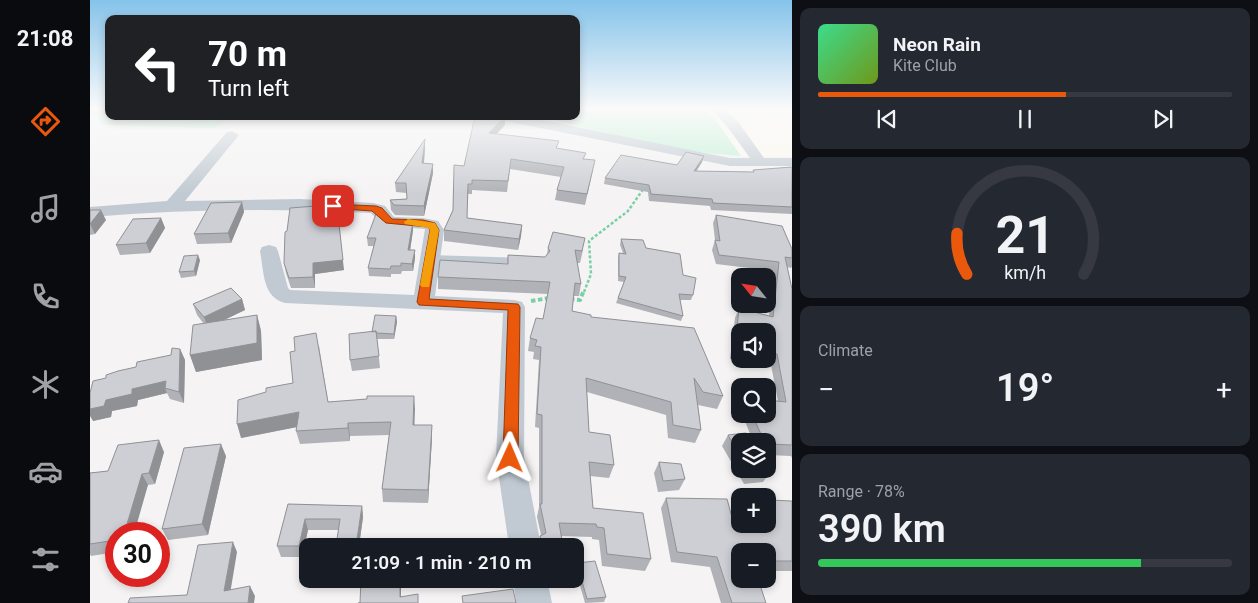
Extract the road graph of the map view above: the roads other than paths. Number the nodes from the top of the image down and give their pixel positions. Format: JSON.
{"nodes":[{"id":1,"x":230,"y":137,"type":"edge"},
{"id":2,"x":614,"y":137,"type":"edge"},
{"id":3,"x":742,"y":137,"type":"edge"},
{"id":4,"x":792,"y":162,"type":"edge"},
{"id":5,"x":761,"y":163,"type":"junction"},
{"id":6,"x":172,"y":206,"type":"junction"},
{"id":7,"x":90,"y":212,"type":"edge"},
{"id":8,"x":269,"y":251,"type":"dead end"},
{"id":9,"x":430,"y":258,"type":"junction"},
{"id":10,"x":532,"y":261,"type":"edge"},
{"id":11,"x":423,"y":302,"type":"junction"},
{"id":12,"x":524,"y":538,"type":"edge"},
{"id":13,"x":532,"y":588,"type":"edge"},
{"id":14,"x":534,"y":603,"type":"edge"}],
"edges":[{"from":1,"to":6,"type":"street"},
{"from":2,"to":5,"type":"street"},
{"from":3,"to":5,"type":"street"},
{"from":4,"to":5,"type":"street"},
{"from":6,"to":7,"type":"street"},
{"from":6,"to":9,"type":"street"},
{"from":8,"to":11,"type":"street"},
{"from":9,"to":10,"type":"lane"},
{"from":9,"to":11,"type":"street"},
{"from":11,"to":12,"type":"street"},
{"from":13,"to":14,"type":"street"}]}
